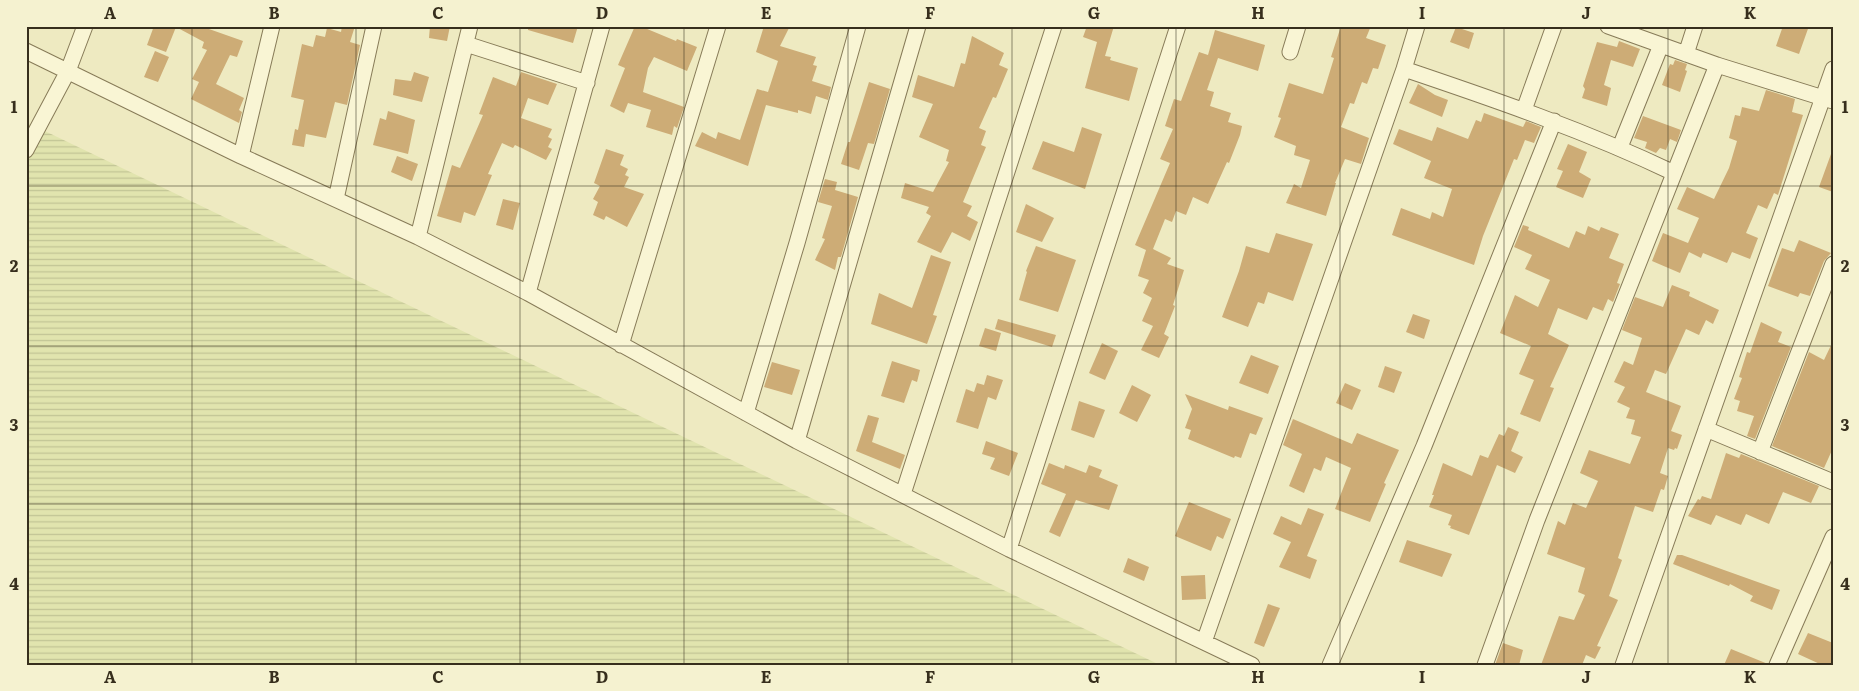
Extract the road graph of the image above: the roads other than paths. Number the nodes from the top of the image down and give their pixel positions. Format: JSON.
{"nodes":[{"id":1,"x":85,"y":26,"type":"edge"},
{"id":2,"x":272,"y":26,"type":"edge"},
{"id":3,"x":374,"y":26,"type":"edge"},
{"id":4,"x":470,"y":26,"type":"edge"},
{"id":5,"x":602,"y":26,"type":"edge"},
{"id":6,"x":718,"y":26,"type":"edge"},
{"id":7,"x":858,"y":26,"type":"edge"},
{"id":8,"x":918,"y":26,"type":"edge"},
{"id":9,"x":1054,"y":26,"type":"edge"},
{"id":10,"x":1178,"y":26,"type":"edge"},
{"id":11,"x":1298,"y":26,"type":"edge"},
{"id":12,"x":1416,"y":26,"type":"edge"},
{"id":13,"x":1554,"y":26,"type":"edge"},
{"id":14,"x":1608,"y":26,"type":"edge"},
{"id":15,"x":1695,"y":26,"type":"edge"},
{"id":16,"x":466,"y":44,"type":"junction"},
{"id":17,"x":1661,"y":45,"type":"junction"},
{"id":18,"x":26,"y":51,"type":"edge"},
{"id":19,"x":1290,"y":52,"type":"dead end"},
{"id":20,"x":1686,"y":54,"type":"junction"},
{"id":21,"x":1717,"y":65,"type":"junction"},
{"id":22,"x":1404,"y":68,"type":"junction"},
{"id":23,"x":1833,"y":70,"type":"edge"},
{"id":24,"x":68,"y":71,"type":"junction"},
{"id":25,"x":587,"y":83,"type":"junction"},
{"id":26,"x":1828,"y":99,"type":"edge"},
{"id":27,"x":1524,"y":110,"type":"junction"},
{"id":28,"x":1554,"y":121,"type":"junction"},
{"id":29,"x":1620,"y":147,"type":"junction"},
{"id":30,"x":26,"y":150,"type":"edge"},
{"id":31,"x":242,"y":156,"type":"junction"},
{"id":32,"x":1674,"y":173,"type":"junction"},
{"id":33,"x":336,"y":199,"type":"junction"},
{"id":34,"x":418,"y":237,"type":"junction"},
{"id":35,"x":1833,"y":264,"type":"edge"},
{"id":36,"x":528,"y":293,"type":"junction"},
{"id":37,"x":621,"y":345,"type":"junction"},
{"id":38,"x":746,"y":413,"type":"junction"},
{"id":39,"x":1706,"y":429,"type":"junction"},
{"id":40,"x":797,"y":441,"type":"junction"},
{"id":41,"x":1760,"y":452,"type":"junction"},
{"id":42,"x":1833,"y":482,"type":"edge"},
{"id":43,"x":903,"y":494,"type":"junction"},
{"id":44,"x":1833,"y":537,"type":"edge"},
{"id":45,"x":1009,"y":549,"type":"junction"},
{"id":46,"x":1829,"y":558,"type":"edge"},
{"id":47,"x":1204,"y":642,"type":"junction"},
{"id":48,"x":1252,"y":665,"type":"edge"},
{"id":49,"x":1330,"y":665,"type":"edge"},
{"id":50,"x":1485,"y":665,"type":"edge"},
{"id":51,"x":1622,"y":665,"type":"edge"},
{"id":52,"x":1777,"y":665,"type":"edge"}],
"edges":[{"from":1,"to":24,"type":"street"},
{"from":2,"to":31,"type":"street"},
{"from":3,"to":33,"type":"street"},
{"from":4,"to":16,"type":"street"},
{"from":5,"to":25,"type":"street"},
{"from":6,"to":37,"type":"street"},
{"from":7,"to":38,"type":"street"},
{"from":8,"to":40,"type":"street"},
{"from":9,"to":43,"type":"street"},
{"from":10,"to":45,"type":"street"},
{"from":11,"to":19,"type":"street"},
{"from":12,"to":22,"type":"street"},
{"from":13,"to":27,"type":"street"},
{"from":14,"to":17,"type":"street"},
{"from":15,"to":20,"type":"street"},
{"from":16,"to":25,"type":"street"},
{"from":16,"to":34,"type":"street"},
{"from":17,"to":20,"type":"street"},
{"from":17,"to":29,"type":"street"},
{"from":18,"to":24,"type":"street"},
{"from":20,"to":21,"type":"street"},
{"from":21,"to":26,"type":"street"},
{"from":21,"to":32,"type":"street"},
{"from":22,"to":27,"type":"street"},
{"from":22,"to":47,"type":"street"},
{"from":23,"to":26,"type":"street"},
{"from":24,"to":30,"type":"street"},
{"from":24,"to":31,"type":"street"},
{"from":25,"to":36,"type":"street"},
{"from":26,"to":39,"type":"street"},
{"from":27,"to":28,"type":"street"},
{"from":28,"to":29,"type":"street"},
{"from":28,"to":49,"type":"street"},
{"from":29,"to":32,"type":"street"},
{"from":31,"to":33,"type":"street"},
{"from":32,"to":50,"type":"street"},
{"from":33,"to":34,"type":"street"},
{"from":34,"to":36,"type":"street"},
{"from":35,"to":41,"type":"street"},
{"from":36,"to":37,"type":"street"},
{"from":37,"to":38,"type":"street"},
{"from":38,"to":40,"type":"street"},
{"from":39,"to":41,"type":"street"},
{"from":39,"to":51,"type":"street"},
{"from":40,"to":43,"type":"street"},
{"from":41,"to":42,"type":"street"},
{"from":43,"to":45,"type":"street"},
{"from":44,"to":46,"type":"street"},
{"from":45,"to":47,"type":"street"},
{"from":46,"to":52,"type":"street"},
{"from":47,"to":48,"type":"street"}]}
